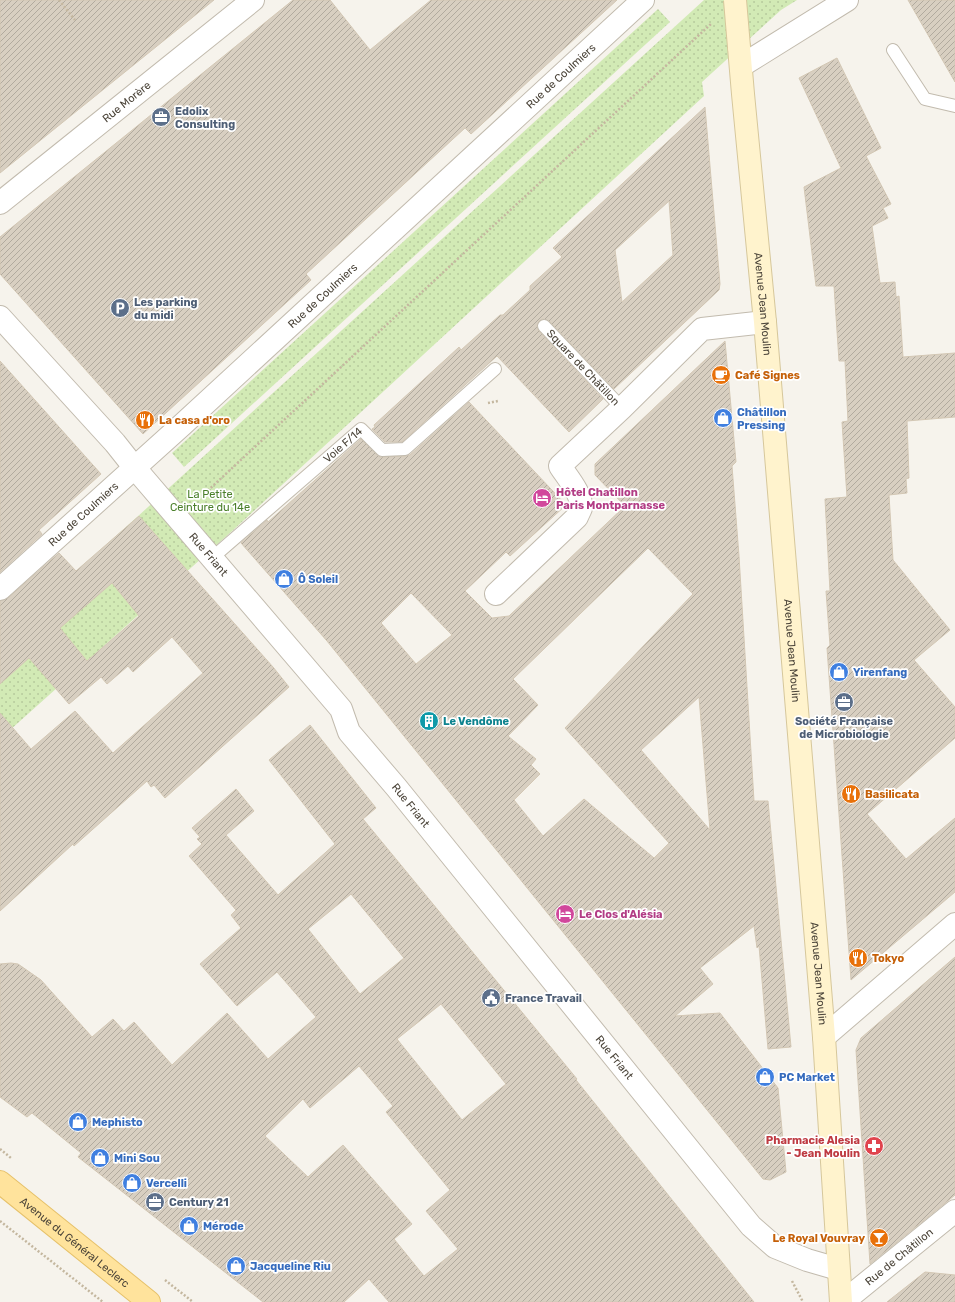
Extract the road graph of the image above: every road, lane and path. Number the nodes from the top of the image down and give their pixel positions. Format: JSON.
{"nodes":[{"id":1,"x":59,"y":0,"type":"edge"},
{"id":2,"x":253,"y":0,"type":"edge"},
{"id":3,"x":643,"y":0,"type":"edge"},
{"id":4,"x":735,"y":0,"type":"edge"},
{"id":5,"x":847,"y":0,"type":"edge"},
{"id":6,"x":76,"y":20,"type":"dead end"},
{"id":7,"x":713,"y":22,"type":"dead end"},
{"id":8,"x":893,"y":50,"type":"dead end"},
{"id":9,"x":740,"y":56,"type":"junction"},
{"id":10,"x":955,"y":106,"type":"edge"},
{"id":11,"x":0,"y":203,"type":"edge"},
{"id":12,"x":0,"y":317,"type":"edge"},
{"id":13,"x":765,"y":322,"type":"junction"},
{"id":14,"x":544,"y":326,"type":"dead end"},
{"id":15,"x":495,"y":369,"type":"dead end"},
{"id":16,"x":622,"y":408,"type":"junction"},
{"id":17,"x":138,"y":464,"type":"junction"},
{"id":18,"x":202,"y":496,"type":"dead end"},
{"id":19,"x":212,"y":558,"type":"junction"},
{"id":20,"x":0,"y":589,"type":"edge"},
{"id":21,"x":496,"y":594,"type":"dead end"},
{"id":22,"x":955,"y":924,"type":"edge"},
{"id":23,"x":824,"y":1037,"type":"junction"},
{"id":24,"x":0,"y":1182,"type":"edge"},
{"id":25,"x":955,"y":1211,"type":"edge"},
{"id":26,"x":0,"y":1222,"type":"edge"},
{"id":27,"x":838,"y":1269,"type":"junction"},
{"id":28,"x":103,"y":1302,"type":"edge"},
{"id":29,"x":149,"y":1302,"type":"edge"},
{"id":30,"x":842,"y":1302,"type":"edge"}],
"edges":[{"from":1,"to":6,"type":"path"},
{"from":2,"to":11,"type":"street","name":"Rue Morère"},
{"from":3,"to":17,"type":"street","name":"Rue de Coulmiers"},
{"from":4,"to":9,"type":"main road","name":"Avenue Jean Moulin","bridge":true},
{"from":5,"to":9,"type":"street"},
{"from":7,"to":18,"type":"path"},
{"from":8,"to":10,"type":"lane"},
{"from":9,"to":13,"type":"main road","name":"Avenue Jean Moulin"},
{"from":12,"to":17,"type":"street","name":"Rue Friant"},
{"from":13,"to":16,"type":"street","name":"Square de Châtillon"},
{"from":13,"to":23,"type":"main road","name":"Avenue Jean Moulin"},
{"from":14,"to":16,"type":"lane","name":"Square de Châtillon"},
{"from":15,"to":19,"type":"lane","name":"Voie F/14"},
{"from":16,"to":21,"type":"street","name":"Square de Châtillon"},
{"from":17,"to":19,"type":"street","name":"Rue Friant"},
{"from":17,"to":20,"type":"street","name":"Rue de Coulmiers"},
{"from":19,"to":27,"type":"street","name":"Rue Friant"},
{"from":22,"to":23,"type":"street"},
{"from":23,"to":27,"type":"main road","name":"Avenue Jean Moulin"},
{"from":24,"to":29,"type":"main road","name":"Avenue du Général Leclerc"},
{"from":25,"to":30,"type":"street","name":"Rue de Châtillon"},
{"from":26,"to":28,"type":"path"},
{"from":27,"to":30,"type":"main road","name":"Avenue Jean Moulin"}]}
